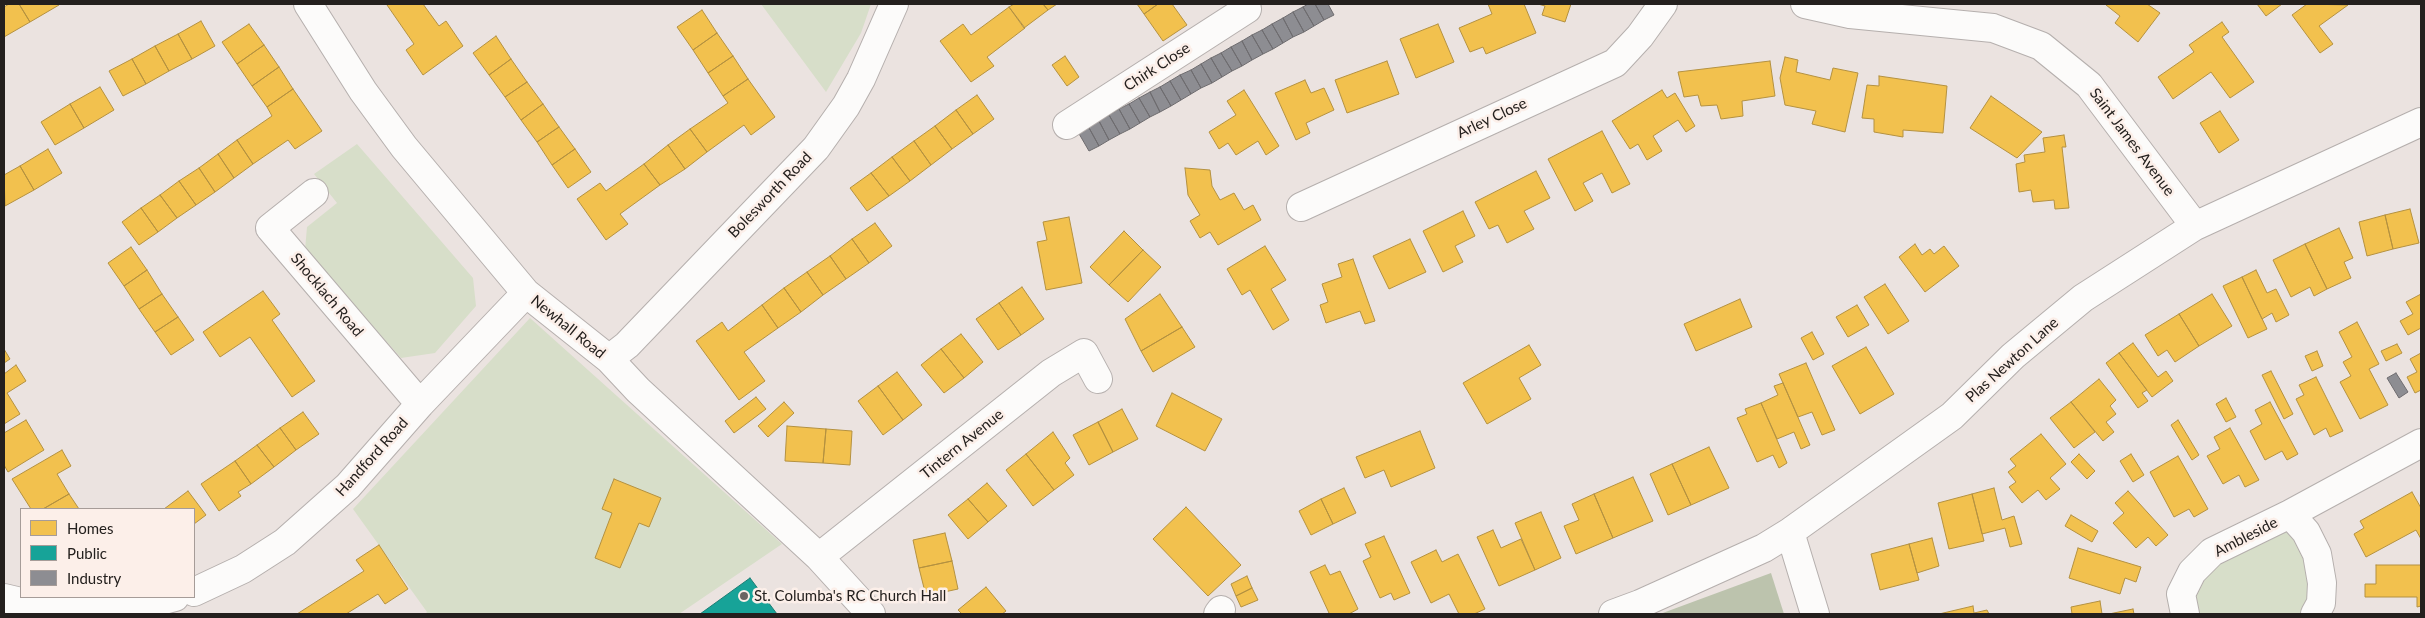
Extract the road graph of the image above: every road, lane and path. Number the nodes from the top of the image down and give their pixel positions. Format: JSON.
{"nodes":[{"id":1,"x":308,"y":4,"type":"edge"},
{"id":2,"x":894,"y":4,"type":"edge"},
{"id":3,"x":1663,"y":4,"type":"edge"},
{"id":4,"x":1805,"y":4,"type":"edge"},
{"id":5,"x":1249,"y":5,"type":"edge"},
{"id":6,"x":2421,"y":122,"type":"edge"},
{"id":7,"x":1067,"y":125,"type":"dead end"},
{"id":8,"x":314,"y":193,"type":"dead end"},
{"id":9,"x":1301,"y":207,"type":"dead end"},
{"id":10,"x":2195,"y":226,"type":"junction"},
{"id":11,"x":526,"y":293,"type":"junction"},
{"id":12,"x":609,"y":359,"type":"junction"},
{"id":13,"x":1098,"y":379,"type":"dead end"},
{"id":14,"x":420,"y":404,"type":"junction"},
{"id":15,"x":2421,"y":443,"type":"edge"},
{"id":16,"x":2290,"y":514,"type":"junction"},
{"id":17,"x":1790,"y":532,"type":"junction"},
{"id":18,"x":819,"y":557,"type":"junction"},
{"id":19,"x":195,"y":592,"type":"edge"},
{"id":20,"x":4,"y":598,"type":"edge"},
{"id":21,"x":171,"y":598,"type":"edge"},
{"id":22,"x":871,"y":614,"type":"edge"},
{"id":23,"x":1613,"y":614,"type":"edge"},
{"id":24,"x":1815,"y":614,"type":"edge"},
{"id":25,"x":2185,"y":614,"type":"edge"},
{"id":26,"x":2315,"y":614,"type":"edge"}],
"edges":[{"from":1,"to":11,"type":"street","name":"Newhall Road"},
{"from":2,"to":12,"type":"street","name":"Bolesworth Road"},
{"from":3,"to":9,"type":"street","name":"Arley Close"},
{"from":4,"to":10,"type":"street","name":"Saint James Avenue"},
{"from":5,"to":7,"type":"street","name":"Chirk Close"},
{"from":6,"to":10,"type":"street","name":"Plas Newton Lane"},
{"from":8,"to":14,"type":"street","name":"Shocklach Road"},
{"from":10,"to":17,"type":"street","name":"Plas Newton Lane"},
{"from":11,"to":12,"type":"street","name":"Newhall Road"},
{"from":11,"to":14,"type":"street","name":"Handford Road"},
{"from":12,"to":18,"type":"street","name":"Newhall Road"},
{"from":13,"to":18,"type":"street","name":"Tintern Avenue"},
{"from":14,"to":19,"type":"street","name":"Handford Road"},
{"from":15,"to":16,"type":"street","name":"Ambleside"},
{"from":16,"to":25,"type":"street","name":"Ambleside"},
{"from":16,"to":26,"type":"street","name":"Ambleside"},
{"from":17,"to":23,"type":"street","name":"Plas Newton Lane"},
{"from":17,"to":24,"type":"street"},
{"from":18,"to":22,"type":"street","name":"Newhall Road"},
{"from":20,"to":21,"type":"street"}]}
